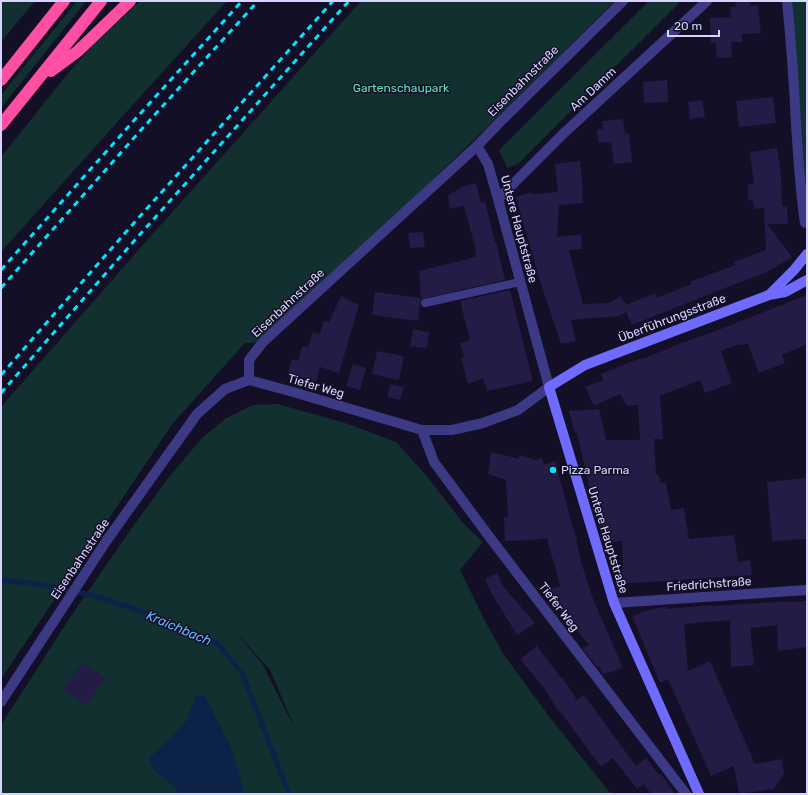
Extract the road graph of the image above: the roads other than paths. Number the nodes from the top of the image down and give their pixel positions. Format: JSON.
{"nodes":[{"id":1,"x":64,"y":1,"type":"edge"},
{"id":2,"x":101,"y":1,"type":"edge"},
{"id":3,"x":130,"y":1,"type":"edge"},
{"id":4,"x":623,"y":1,"type":"edge"},
{"id":5,"x":707,"y":1,"type":"edge"},
{"id":6,"x":787,"y":1,"type":"edge"},
{"id":7,"x":1,"y":80,"type":"edge"},
{"id":8,"x":35,"y":82,"type":"junction"},
{"id":9,"x":1,"y":125,"type":"edge"},
{"id":10,"x":477,"y":146,"type":"junction"},
{"id":11,"x":498,"y":199,"type":"junction"},
{"id":12,"x":805,"y":223,"type":"dead end"},
{"id":13,"x":807,"y":254,"type":"edge"},
{"id":14,"x":807,"y":280,"type":"edge"},
{"id":15,"x":520,"y":282,"type":"junction"},
{"id":16,"x":769,"y":295,"type":"junction"},
{"id":17,"x":425,"y":303,"type":"dead end"},
{"id":18,"x":249,"y":380,"type":"junction"},
{"id":19,"x":549,"y":387,"type":"junction"},
{"id":20,"x":422,"y":430,"type":"junction"},
{"id":21,"x":807,"y":590,"type":"edge"},
{"id":22,"x":614,"y":603,"type":"junction"},
{"id":23,"x":1,"y":702,"type":"edge"},
{"id":24,"x":686,"y":794,"type":"edge"},
{"id":25,"x":699,"y":794,"type":"edge"}],
"edges":[{"from":1,"to":7,"type":"highway"},
{"from":2,"to":8,"type":"highway"},
{"from":3,"to":8,"type":"highway"},
{"from":4,"to":10,"type":"street","name":"Eisenbahnstraße"},
{"from":5,"to":11,"type":"street","name":"Am Damm"},
{"from":6,"to":12,"type":"street"},
{"from":8,"to":9,"type":"highway"},
{"from":10,"to":11,"type":"street","name":"Untere Hauptstraße"},
{"from":10,"to":18,"type":"street","name":"Eisenbahnstraße"},
{"from":11,"to":15,"type":"street","name":"Untere Hauptstraße"},
{"from":13,"to":16,"type":"main road"},
{"from":14,"to":16,"type":"main road","name":"Überführungsstraße"},
{"from":15,"to":17,"type":"lane"},
{"from":15,"to":19,"type":"street","name":"Untere Hauptstraße"},
{"from":16,"to":19,"type":"main road","name":"Überführungsstraße"},
{"from":18,"to":20,"type":"street","name":"Tiefer Weg"},
{"from":18,"to":23,"type":"street","name":"Eisenbahnstraße"},
{"from":19,"to":20,"type":"street","name":"Tiefer Weg"},
{"from":19,"to":22,"type":"main road","name":"Untere Hauptstraße"},
{"from":20,"to":24,"type":"street","name":"Tiefer Weg"},
{"from":21,"to":22,"type":"street","name":"Friedrichstraße"},
{"from":22,"to":25,"type":"main road","name":"Untere Hauptstraße"}]}
